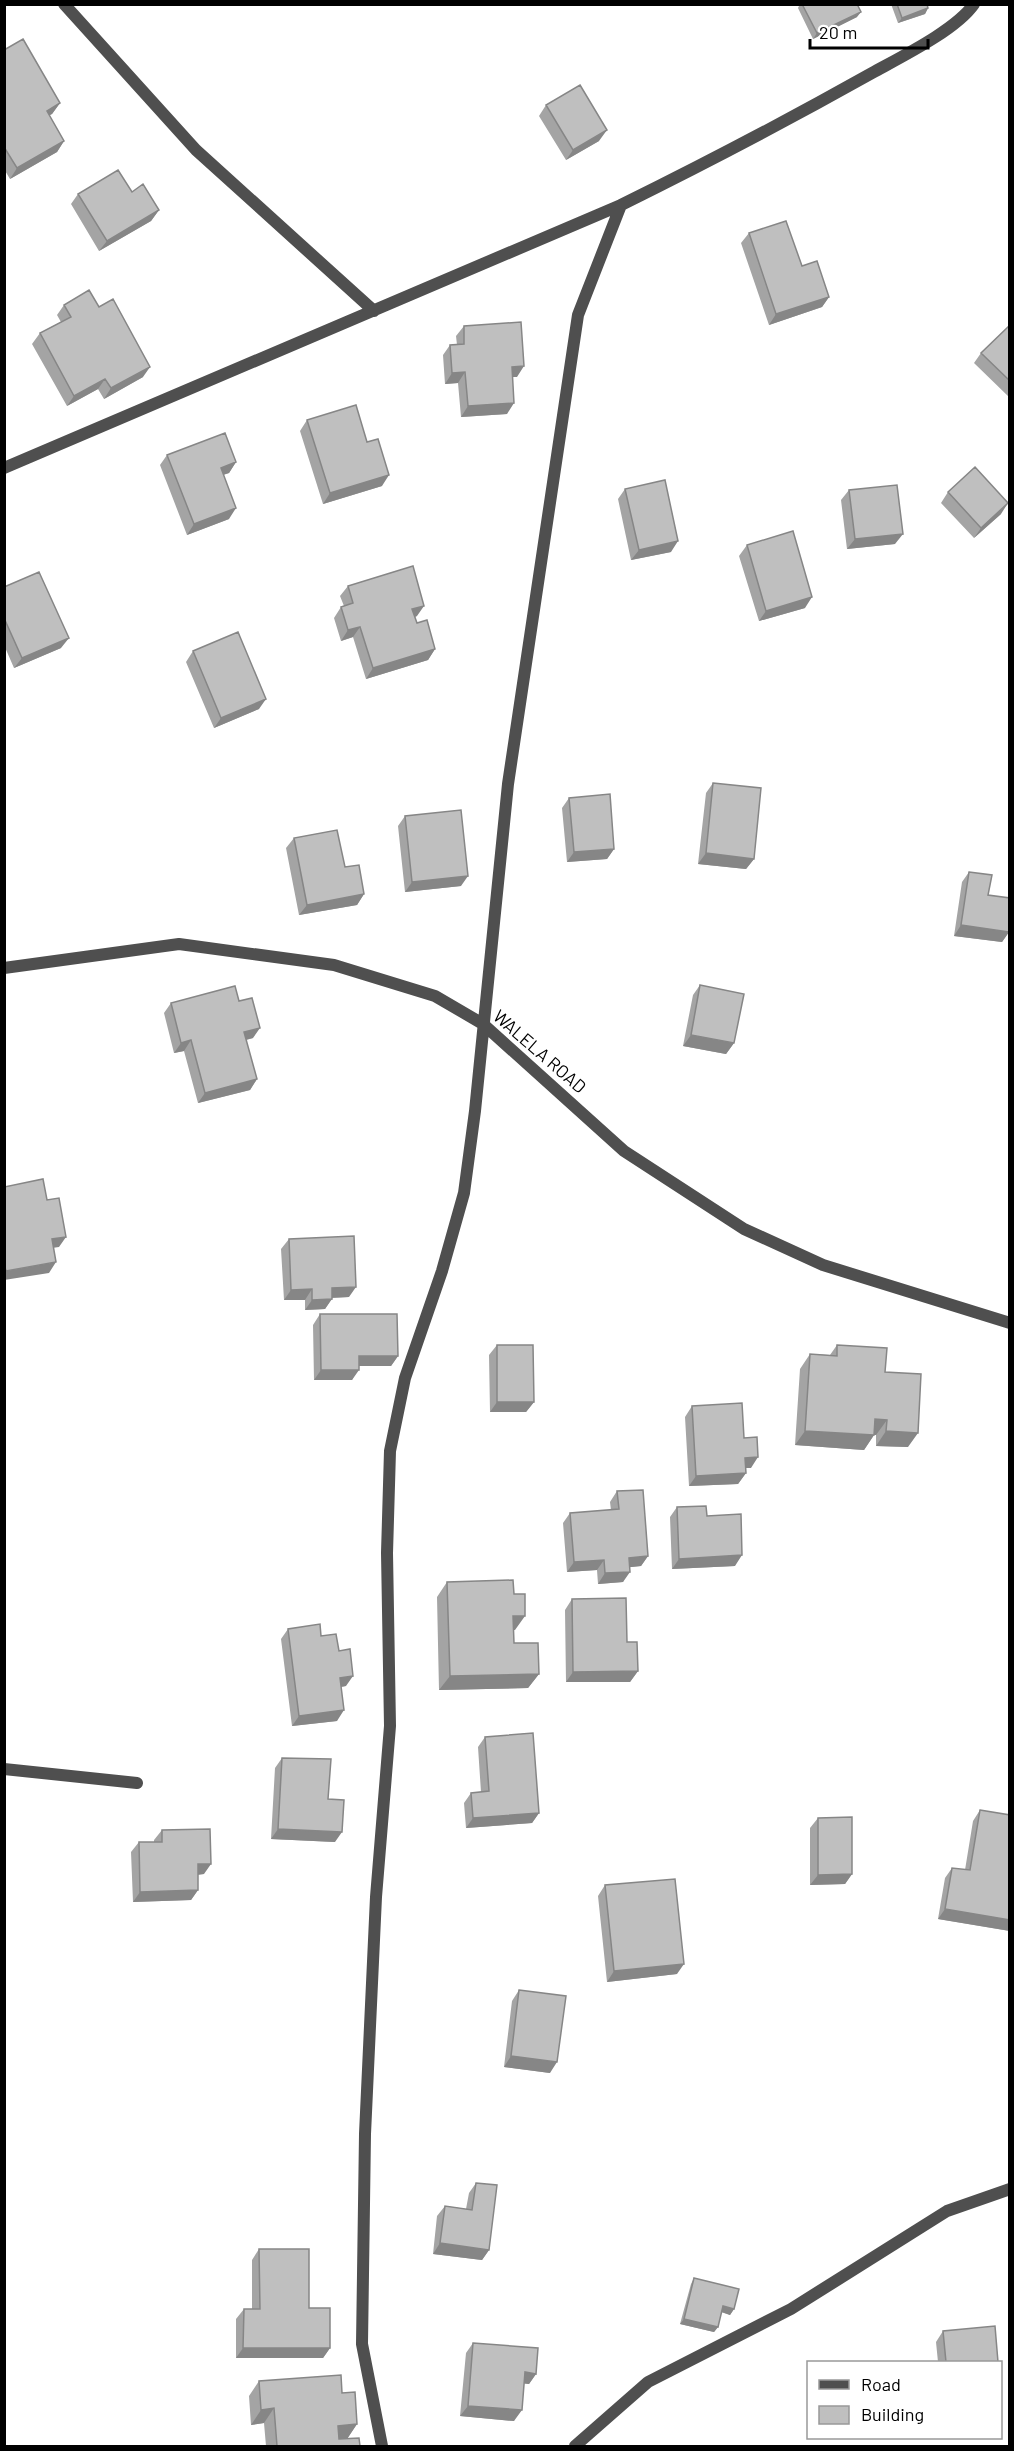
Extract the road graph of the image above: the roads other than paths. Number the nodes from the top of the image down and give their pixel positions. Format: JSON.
{"nodes":[{"id":1,"x":63,"y":4,"type":"edge"},
{"id":2,"x":974,"y":4,"type":"edge"},
{"id":3,"x":621,"y":205,"type":"junction"},
{"id":4,"x":374,"y":311,"type":"junction"},
{"id":5,"x":4,"y":468,"type":"edge"},
{"id":6,"x":4,"y":968,"type":"edge"},
{"id":7,"x":483,"y":1024,"type":"junction"},
{"id":8,"x":1010,"y":1323,"type":"edge"},
{"id":9,"x":4,"y":1769,"type":"edge"},
{"id":10,"x":137,"y":1783,"type":"dead end"},
{"id":11,"x":1010,"y":2189,"type":"edge"},
{"id":12,"x":382,"y":2446,"type":"edge"},
{"id":13,"x":575,"y":2446,"type":"edge"}],
"edges":[{"from":1,"to":4,"type":"street"},
{"from":2,"to":3,"type":"street"},
{"from":3,"to":4,"type":"street"},
{"from":3,"to":7,"type":"street"},
{"from":4,"to":5,"type":"street"},
{"from":6,"to":7,"type":"street","name":"WALELA ROAD"},
{"from":7,"to":8,"type":"street","name":"WALELA ROAD"},
{"from":7,"to":12,"type":"street"},
{"from":9,"to":10,"type":"street"},
{"from":11,"to":13,"type":"street"}]}
